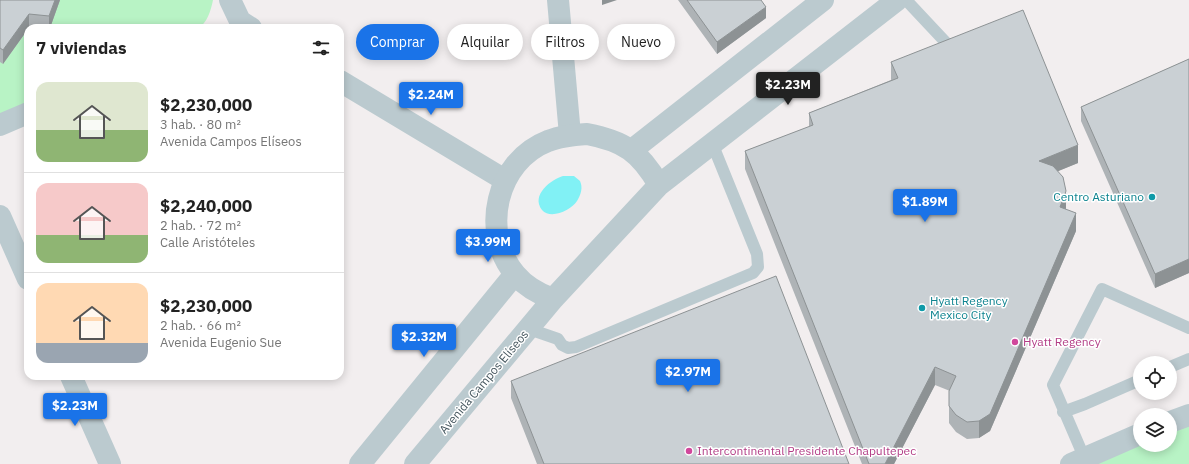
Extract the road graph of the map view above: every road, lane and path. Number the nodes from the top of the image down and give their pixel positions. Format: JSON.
{"nodes":[{"id":1,"x":230,"y":0,"type":"edge"},
{"id":2,"x":558,"y":0,"type":"edge"},
{"id":3,"x":823,"y":0,"type":"edge"},
{"id":4,"x":897,"y":0,"type":"edge"},
{"id":5,"x":906,"y":0,"type":"edge"},
{"id":6,"x":237,"y":24,"type":"edge"},
{"id":7,"x":952,"y":49,"type":"edge"},
{"id":8,"x":344,"y":83,"type":"edge"},
{"id":9,"x":24,"y":115,"type":"edge"},
{"id":10,"x":0,"y":125,"type":"edge"},
{"id":11,"x":570,"y":135,"type":"junction"},
{"id":12,"x":712,"y":143,"type":"junction"},
{"id":13,"x":632,"y":150,"type":"junction"},
{"id":14,"x":505,"y":180,"type":"junction"},
{"id":15,"x":659,"y":185,"type":"junction"},
{"id":16,"x":0,"y":216,"type":"edge"},
{"id":17,"x":24,"y":270,"type":"edge"},
{"id":18,"x":515,"y":274,"type":"junction"},
{"id":19,"x":553,"y":300,"type":"junction"},
{"id":20,"x":1189,"y":328,"type":"edge"},
{"id":21,"x":529,"y":329,"type":"junction"},
{"id":22,"x":562,"y":345,"type":"junction"},
{"id":23,"x":1189,"y":359,"type":"edge"},
{"id":24,"x":572,"y":360,"type":"edge"},
{"id":25,"x":1177,"y":364,"type":"edge"},
{"id":26,"x":73,"y":380,"type":"edge"},
{"id":27,"x":1133,"y":383,"type":"edge"},
{"id":28,"x":1063,"y":412,"type":"junction"},
{"id":29,"x":1189,"y":415,"type":"edge"},
{"id":30,"x":1177,"y":419,"type":"edge"},
{"id":31,"x":1133,"y":437,"type":"edge"},
{"id":32,"x":1077,"y":461,"type":"edge"},
{"id":33,"x":110,"y":464,"type":"edge"},
{"id":34,"x":360,"y":464,"type":"edge"},
{"id":35,"x":415,"y":464,"type":"edge"}],
"edges":[{"from":1,"to":6,"type":"street"},
{"from":2,"to":11,"type":"street"},
{"from":3,"to":13,"type":"street"},
{"from":4,"to":12,"type":"street"},
{"from":5,"to":7,"type":"lane"},
{"from":8,"to":14,"type":"street"},
{"from":9,"to":10,"type":"street"},
{"from":11,"to":13,"type":"street"},
{"from":11,"to":14,"type":"street"},
{"from":12,"to":15,"type":"street"},
{"from":12,"to":22,"type":"lane"},
{"from":13,"to":15,"type":"street"},
{"from":14,"to":18,"type":"street"},
{"from":15,"to":19,"type":"street","name":"Avenida Campos Elíseos"},
{"from":16,"to":17,"type":"street"},
{"from":18,"to":19,"type":"street"},
{"from":18,"to":34,"type":"street"},
{"from":19,"to":21,"type":"street","name":"Avenida Campos Elíseos"},
{"from":20,"to":28,"type":"lane"},
{"from":21,"to":22,"type":"lane"},
{"from":21,"to":35,"type":"street","name":"Avenida Campos Elíseos"},
{"from":22,"to":24,"type":"lane"},
{"from":23,"to":25,"type":"lane"},
{"from":26,"to":33,"type":"street"},
{"from":27,"to":28,"type":"lane"},
{"from":28,"to":32,"type":"lane"},
{"from":29,"to":30,"type":"street"},
{"from":31,"to":32,"type":"street"}]}
